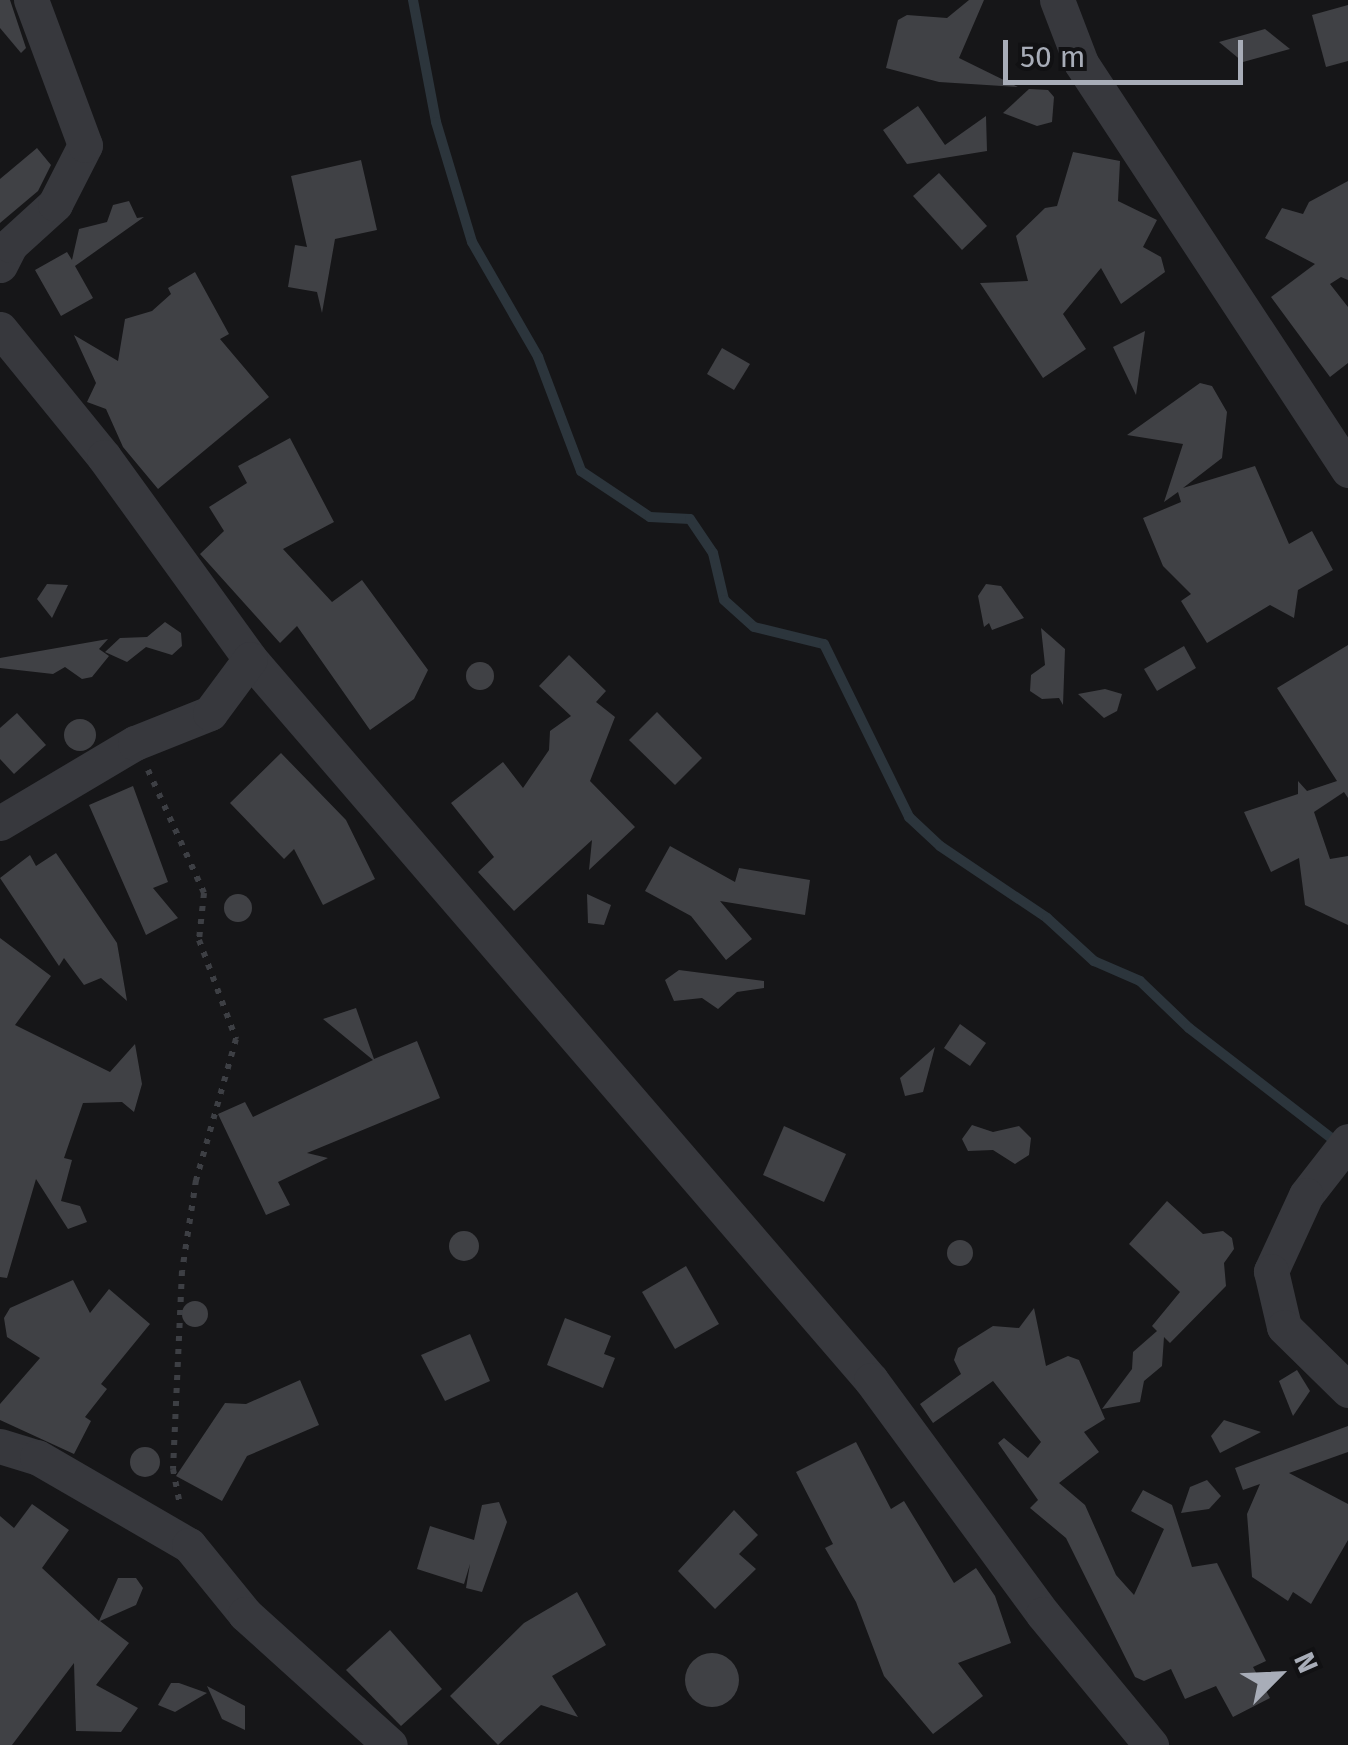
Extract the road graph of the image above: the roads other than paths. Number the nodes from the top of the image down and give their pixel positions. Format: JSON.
{"nodes":[{"id":1,"x":31,"y":0,"type":"edge"},
{"id":2,"x":1056,"y":0,"type":"edge"},
{"id":3,"x":0,"y":265,"type":"edge"},
{"id":4,"x":0,"y":329,"type":"edge"},
{"id":5,"x":1348,"y":470,"type":"edge"},
{"id":6,"x":250,"y":659,"type":"junction"},
{"id":7,"x":0,"y":823,"type":"edge"},
{"id":8,"x":1348,"y":1141,"type":"edge"},
{"id":9,"x":1348,"y":1390,"type":"edge"},
{"id":10,"x":0,"y":1446,"type":"edge"},
{"id":11,"x":390,"y":1745,"type":"edge"},
{"id":12,"x":1151,"y":1745,"type":"edge"}],
"edges":[{"from":1,"to":3,"type":"street"},
{"from":2,"to":5,"type":"street"},
{"from":4,"to":6,"type":"street"},
{"from":6,"to":7,"type":"street"},
{"from":6,"to":12,"type":"street"},
{"from":8,"to":9,"type":"street"},
{"from":10,"to":11,"type":"street"}]}
